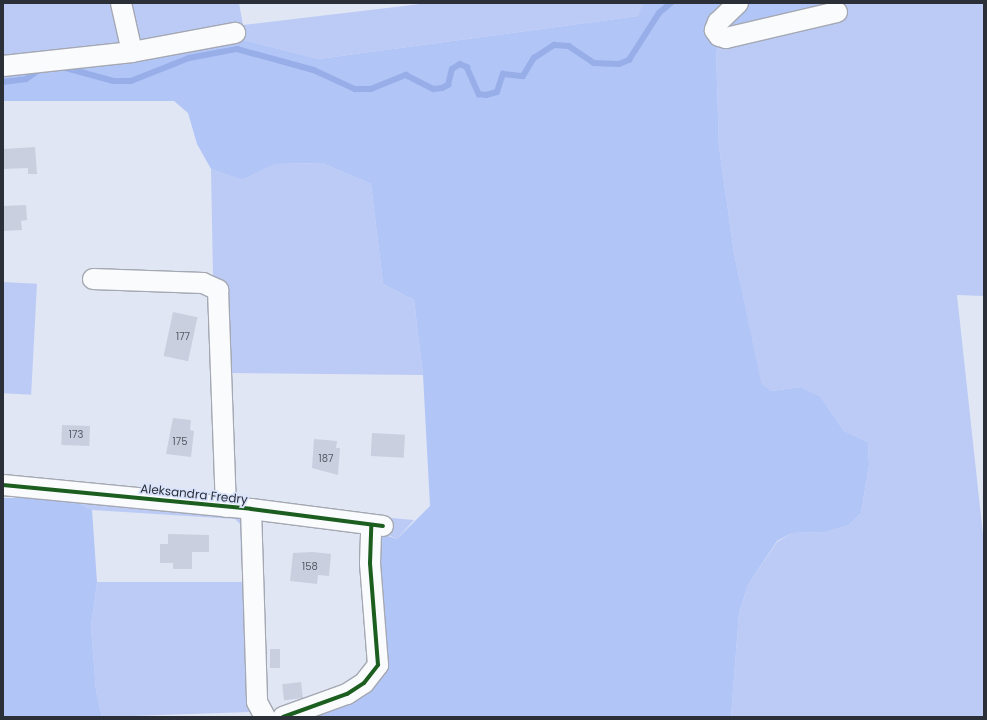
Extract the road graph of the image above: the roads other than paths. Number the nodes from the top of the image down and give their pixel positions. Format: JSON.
{"nodes":[{"id":1,"x":121,"y":3,"type":"edge"},
{"id":2,"x":738,"y":3,"type":"edge"},
{"id":3,"x":837,"y":12,"type":"dead end"},
{"id":4,"x":235,"y":33,"type":"dead end"},
{"id":5,"x":132,"y":52,"type":"junction"},
{"id":6,"x":3,"y":66,"type":"edge"},
{"id":7,"x":93,"y":278,"type":"dead end"},
{"id":8,"x":3,"y":485,"type":"edge"},
{"id":9,"x":226,"y":507,"type":"junction"},
{"id":10,"x":251,"y":509,"type":"junction"},
{"id":11,"x":265,"y":717,"type":"edge"},
{"id":12,"x":283,"y":717,"type":"edge"}],
"edges":[{"from":1,"to":5,"type":"street"},
{"from":2,"to":3,"type":"street"},
{"from":4,"to":5,"type":"street"},
{"from":5,"to":6,"type":"street"},
{"from":7,"to":9,"type":"street"},
{"from":8,"to":9,"type":"street","name":"Aleksandra Fredry"},
{"from":9,"to":10,"type":"street","name":"Aleksandra Fredry"},
{"from":10,"to":11,"type":"street"},
{"from":10,"to":12,"type":"street","name":"Aleksandra Fredry"}]}
